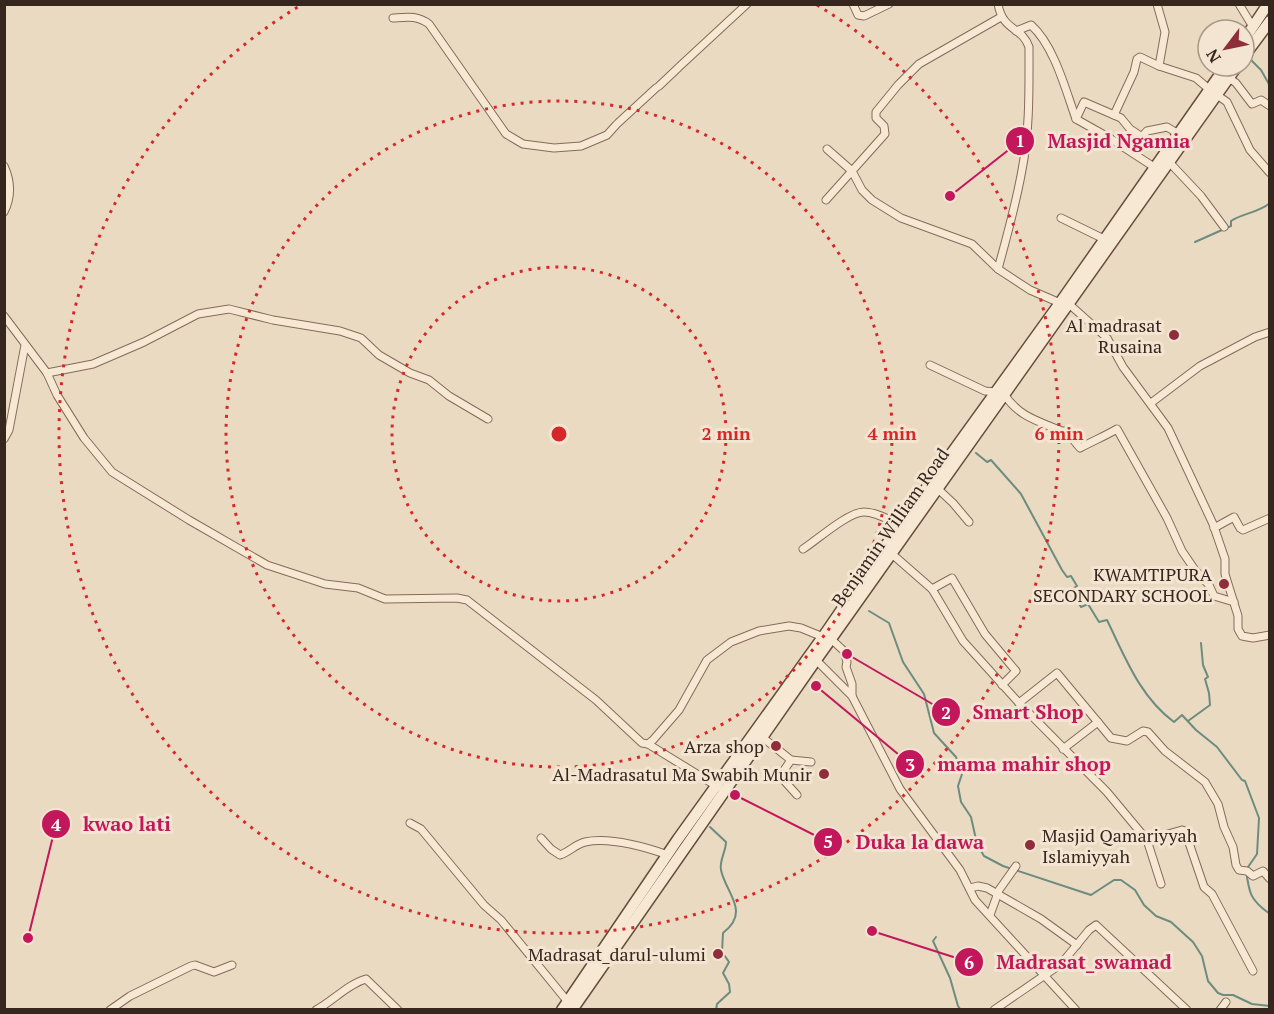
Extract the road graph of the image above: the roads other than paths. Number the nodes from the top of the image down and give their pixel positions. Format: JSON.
{"nodes":[{"id":1,"x":747,"y":4,"type":"edge"},
{"id":2,"x":853,"y":4,"type":"edge"},
{"id":3,"x":889,"y":4,"type":"edge"},
{"id":4,"x":998,"y":4,"type":"edge"},
{"id":5,"x":1157,"y":4,"type":"edge"},
{"id":6,"x":1239,"y":4,"type":"edge"},
{"id":7,"x":1268,"y":4,"type":"edge"},
{"id":8,"x":1001,"y":17,"type":"junction"},
{"id":9,"x":393,"y":18,"type":"dead end"},
{"id":10,"x":1248,"y":18,"type":"edge"},
{"id":11,"x":1269,"y":21,"type":"edge"},
{"id":12,"x":1256,"y":22,"type":"edge"},
{"id":13,"x":1016,"y":30,"type":"junction"},
{"id":14,"x":1256,"y":39,"type":"edge"},
{"id":15,"x":1159,"y":66,"type":"junction"},
{"id":16,"x":1220,"y":78,"type":"edge"},
{"id":17,"x":1229,"y":78,"type":"joint"},
{"id":18,"x":1213,"y":93,"type":"junction"},
{"id":19,"x":1269,"y":105,"type":"edge"},
{"id":20,"x":1113,"y":115,"type":"junction"},
{"id":21,"x":1076,"y":119,"type":"junction"},
{"id":22,"x":1178,"y":133,"type":"junction"},
{"id":23,"x":1142,"y":137,"type":"junction"},
{"id":24,"x":827,"y":148,"type":"dead end"},
{"id":25,"x":1129,"y":150,"type":"junction"},
{"id":26,"x":1170,"y":163,"type":"junction"},
{"id":27,"x":4,"y":166,"type":"edge"},
{"id":28,"x":1154,"y":166,"type":"junction"},
{"id":29,"x":852,"y":171,"type":"junction"},
{"id":30,"x":1269,"y":173,"type":"edge"},
{"id":31,"x":826,"y":200,"type":"dead end"},
{"id":32,"x":4,"y":212,"type":"edge"},
{"id":33,"x":1061,"y":218,"type":"dead end"},
{"id":34,"x":1224,"y":227,"type":"dead end"},
{"id":35,"x":1104,"y":239,"type":"junction"},
{"id":36,"x":998,"y":268,"type":"junction"},
{"id":37,"x":1064,"y":304,"type":"junction"},
{"id":38,"x":4,"y":316,"type":"edge"},
{"id":39,"x":1269,"y":332,"type":"edge"},
{"id":40,"x":25,"y":345,"type":"junction"},
{"id":41,"x":930,"y":365,"type":"dead end"},
{"id":42,"x":47,"y":373,"type":"junction"},
{"id":43,"x":1000,"y":393,"type":"junction"},
{"id":44,"x":1151,"y":403,"type":"junction"},
{"id":45,"x":488,"y":418,"type":"dead end"},
{"id":46,"x":4,"y":439,"type":"edge"},
{"id":47,"x":938,"y":489,"type":"junction"},
{"id":48,"x":1269,"y":518,"type":"edge"},
{"id":49,"x":969,"y":522,"type":"dead end"},
{"id":50,"x":900,"y":525,"type":"junction"},
{"id":51,"x":1214,"y":528,"type":"junction"},
{"id":52,"x":803,"y":549,"type":"dead end"},
{"id":53,"x":891,"y":554,"type":"junction"},
{"id":54,"x":932,"y":589,"type":"junction"},
{"id":55,"x":1234,"y":602,"type":"junction"},
{"id":56,"x":1269,"y":635,"type":"edge"},
{"id":57,"x":827,"y":638,"type":"junction"},
{"id":58,"x":816,"y":660,"type":"junction"},
{"id":59,"x":1002,"y":685,"type":"junction"},
{"id":60,"x":852,"y":696,"type":"junction"},
{"id":61,"x":1018,"y":703,"type":"junction"},
{"id":62,"x":1098,"y":722,"type":"junction"},
{"id":63,"x":762,"y":737,"type":"junction"},
{"id":64,"x":648,"y":744,"type":"junction"},
{"id":65,"x":1063,"y":749,"type":"junction"},
{"id":66,"x":790,"y":760,"type":"junction"},
{"id":67,"x":811,"y":762,"type":"dead end"},
{"id":68,"x":720,"y":788,"type":"junction"},
{"id":69,"x":797,"y":795,"type":"dead end"},
{"id":70,"x":410,"y":823,"type":"dead end"},
{"id":71,"x":541,"y":838,"type":"dead end"},
{"id":72,"x":1147,"y":840,"type":"junction"},
{"id":73,"x":668,"y":855,"type":"junction"},
{"id":74,"x":1016,"y":866,"type":"dead end"},
{"id":75,"x":1269,"y":879,"type":"edge"},
{"id":76,"x":1161,"y":884,"type":"dead end"},
{"id":77,"x":970,"y":888,"type":"junction"},
{"id":78,"x":997,"y":896,"type":"junction"},
{"id":79,"x":990,"y":915,"type":"junction"},
{"id":80,"x":1077,"y":945,"type":"junction"},
{"id":81,"x":232,"y":964,"type":"dead end"},
{"id":82,"x":1252,"y":971,"type":"dead end"},
{"id":83,"x":1044,"y":976,"type":"junction"},
{"id":84,"x":1226,"y":1002,"type":"dead end"},
{"id":85,"x":567,"y":1007,"type":"edge"},
{"id":86,"x":110,"y":1010,"type":"edge"},
{"id":87,"x":316,"y":1010,"type":"edge"},
{"id":88,"x":398,"y":1010,"type":"edge"},
{"id":89,"x":994,"y":1010,"type":"edge"},
{"id":90,"x":1076,"y":1010,"type":"edge"},
{"id":91,"x":1186,"y":1010,"type":"edge"},
{"id":92,"x":1220,"y":1010,"type":"edge"}],
"edges":[{"from":1,"to":9,"type":"street"},
{"from":2,"to":3,"type":"street"},
{"from":4,"to":8,"type":"street"},
{"from":5,"to":15,"type":"street"},
{"from":6,"to":10,"type":"street"},
{"from":7,"to":12,"type":"main road"},
{"from":8,"to":13,"type":"street"},
{"from":8,"to":29,"type":"street"},
{"from":11,"to":14,"type":"main road"},
{"from":13,"to":21,"type":"street"},
{"from":13,"to":36,"type":"street"},
{"from":15,"to":18,"type":"street"},
{"from":15,"to":20,"type":"street"},
{"from":16,"to":18,"type":"main road","name":"Benjamin William Road"},
{"from":17,"to":18,"type":"main road","name":"Benjamin William Road"},
{"from":17,"to":19,"type":"street"},
{"from":18,"to":22,"type":"main road","name":"Benjamin William Road"},
{"from":18,"to":26,"type":"main road","name":"Benjamin William Road"},
{"from":18,"to":30,"type":"street"},
{"from":20,"to":21,"type":"street"},
{"from":20,"to":23,"type":"street"},
{"from":21,"to":25,"type":"street"},
{"from":22,"to":23,"type":"street"},
{"from":22,"to":28,"type":"main road","name":"Benjamin William Road"},
{"from":23,"to":25,"type":"street"},
{"from":24,"to":29,"type":"street"},
{"from":25,"to":28,"type":"street"},
{"from":26,"to":34,"type":"street"},
{"from":26,"to":37,"type":"main road","name":"Benjamin William Road"},
{"from":27,"to":32,"type":"street"},
{"from":28,"to":35,"type":"main road","name":"Benjamin William Road"},
{"from":29,"to":31,"type":"street"},
{"from":29,"to":36,"type":"street"},
{"from":33,"to":35,"type":"street"},
{"from":35,"to":37,"type":"main road","name":"Benjamin William Road"},
{"from":36,"to":37,"type":"street"},
{"from":37,"to":43,"type":"main road","name":"Benjamin William Road"},
{"from":37,"to":44,"type":"street"},
{"from":38,"to":40,"type":"street"},
{"from":39,"to":44,"type":"street"},
{"from":40,"to":42,"type":"street"},
{"from":40,"to":46,"type":"street"},
{"from":41,"to":43,"type":"street"},
{"from":42,"to":45,"type":"street"},
{"from":42,"to":64,"type":"street"},
{"from":43,"to":47,"type":"main road","name":"Benjamin William Road"},
{"from":43,"to":50,"type":"main road","name":"Benjamin William Road"},
{"from":43,"to":55,"type":"street"},
{"from":44,"to":51,"type":"street"},
{"from":47,"to":49,"type":"street"},
{"from":47,"to":53,"type":"main road","name":"Benjamin William Road"},
{"from":48,"to":51,"type":"street"},
{"from":50,"to":52,"type":"street"},
{"from":50,"to":57,"type":"main road","name":"Benjamin William Road"},
{"from":51,"to":55,"type":"street"},
{"from":53,"to":54,"type":"street"},
{"from":53,"to":57,"type":"main road","name":"Benjamin William Road"},
{"from":54,"to":59,"type":"street"},
{"from":54,"to":59,"type":"street"},
{"from":55,"to":56,"type":"street"},
{"from":57,"to":58,"type":"main road","name":"Benjamin William Road"},
{"from":57,"to":60,"type":"street"},
{"from":57,"to":64,"type":"street"},
{"from":57,"to":68,"type":"main road","name":"Benjamin William Road"},
{"from":58,"to":60,"type":"street"},
{"from":58,"to":63,"type":"main road","name":"Benjamin William Road"},
{"from":59,"to":61,"type":"street"},
{"from":60,"to":77,"type":"street"},
{"from":61,"to":62,"type":"street"},
{"from":61,"to":65,"type":"street"},
{"from":62,"to":65,"type":"street"},
{"from":62,"to":75,"type":"street"},
{"from":63,"to":66,"type":"street"},
{"from":63,"to":68,"type":"main road","name":"Benjamin William Road"},
{"from":64,"to":68,"type":"street"},
{"from":65,"to":72,"type":"street"},
{"from":66,"to":67,"type":"street"},
{"from":66,"to":69,"type":"street"},
{"from":68,"to":73,"type":"main road","name":"Benjamin William Road"},
{"from":68,"to":85,"type":"main road","name":"Benjamin William Road"},
{"from":70,"to":85,"type":"street"},
{"from":71,"to":73,"type":"street"},
{"from":72,"to":76,"type":"street"},
{"from":72,"to":82,"type":"street"},
{"from":73,"to":85,"type":"main road","name":"Benjamin William Road"},
{"from":74,"to":78,"type":"street"},
{"from":77,"to":78,"type":"street"},
{"from":77,"to":79,"type":"street"},
{"from":78,"to":79,"type":"street"},
{"from":78,"to":80,"type":"street"},
{"from":79,"to":83,"type":"street"},
{"from":80,"to":83,"type":"street"},
{"from":80,"to":91,"type":"street"},
{"from":81,"to":86,"type":"street"},
{"from":83,"to":89,"type":"street"},
{"from":83,"to":90,"type":"street"},
{"from":84,"to":92,"type":"street"},
{"from":87,"to":88,"type":"street"}]}
